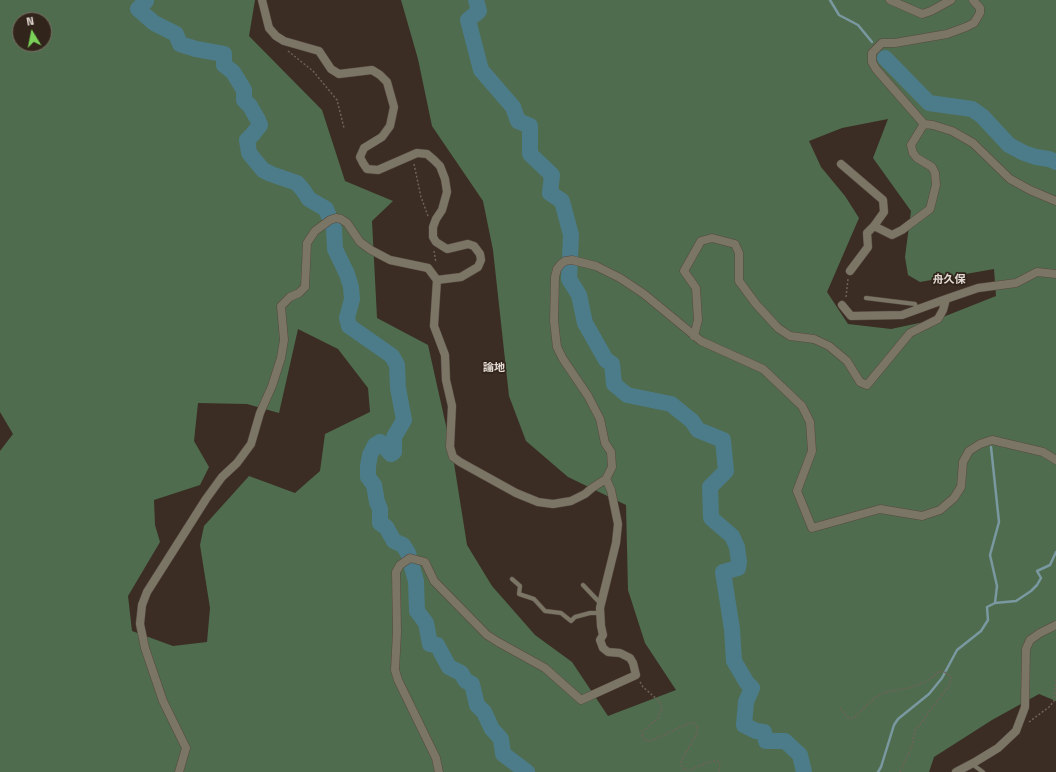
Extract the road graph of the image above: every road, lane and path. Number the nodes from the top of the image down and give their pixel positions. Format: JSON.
{"nodes":[{"id":1,"x":262,"y":0,"type":"edge"},
{"id":2,"x":890,"y":0,"type":"edge"},
{"id":3,"x":951,"y":0,"type":"edge"},
{"id":4,"x":973,"y":0,"type":"edge"},
{"id":5,"x":281,"y":39,"type":"junction"},
{"id":6,"x":924,"y":124,"type":"junction"},
{"id":7,"x":344,"y":128,"type":"dead end"},
{"id":8,"x":414,"y":154,"type":"junction"},
{"id":9,"x":841,"y":164,"type":"dead end"},
{"id":10,"x":1056,"y":201,"type":"edge"},
{"id":11,"x":441,"y":212,"type":"junction"},
{"id":12,"x":874,"y":226,"type":"junction"},
{"id":13,"x":850,"y":272,"type":"joint"},
{"id":14,"x":1056,"y":274,"type":"edge"},
{"id":15,"x":437,"y":280,"type":"junction"},
{"id":16,"x":866,"y":298,"type":"dead end"},
{"id":17,"x":946,"y":299,"type":"junction"},
{"id":18,"x":842,"y":305,"type":"joint"},
{"id":19,"x":917,"y":310,"type":"junction"},
{"id":20,"x":694,"y":336,"type":"junction"},
{"id":21,"x":1056,"y":460,"type":"edge"},
{"id":22,"x":606,"y":479,"type":"junction"},
{"id":23,"x":512,"y":579,"type":"dead end"},
{"id":24,"x":583,"y":585,"type":"dead end"},
{"id":25,"x":601,"y":604,"type":"junction"},
{"id":26,"x":599,"y":613,"type":"junction"},
{"id":27,"x":1056,"y":625,"type":"edge"},
{"id":28,"x":636,"y":675,"type":"junction"},
{"id":29,"x":1056,"y":680,"type":"edge"},
{"id":30,"x":840,"y":708,"type":"dead end"},
{"id":31,"x":1027,"y":725,"type":"dead end"},
{"id":32,"x":972,"y":764,"type":"junction"},
{"id":33,"x":179,"y":772,"type":"edge"},
{"id":34,"x":439,"y":772,"type":"edge"},
{"id":35,"x":719,"y":772,"type":"edge"},
{"id":36,"x":900,"y":772,"type":"edge"},
{"id":37,"x":956,"y":772,"type":"edge"},
{"id":38,"x":983,"y":772,"type":"edge"}],
"edges":[{"from":1,"to":5,"type":"street"},
{"from":2,"to":3,"type":"street"},
{"from":4,"to":6,"type":"street"},
{"from":5,"to":7,"type":"path"},
{"from":5,"to":8,"type":"street"},
{"from":6,"to":10,"type":"street"},
{"from":6,"to":12,"type":"street"},
{"from":8,"to":11,"type":"path"},
{"from":8,"to":11,"type":"street"},
{"from":9,"to":12,"type":"street"},
{"from":11,"to":15,"type":"street"},
{"from":12,"to":13,"type":"street"},
{"from":13,"to":18,"type":"path"},
{"from":14,"to":17,"type":"street"},
{"from":15,"to":22,"type":"street"},
{"from":15,"to":33,"type":"street"},
{"from":16,"to":19,"type":"lane"},
{"from":17,"to":19,"type":"street"},
{"from":17,"to":20,"type":"street"},
{"from":18,"to":19,"type":"street"},
{"from":20,"to":21,"type":"street"},
{"from":20,"to":22,"type":"street"},
{"from":22,"to":25,"type":"street"},
{"from":23,"to":26,"type":"lane"},
{"from":24,"to":25,"type":"lane"},
{"from":25,"to":26,"type":"street"},
{"from":26,"to":28,"type":"street"},
{"from":27,"to":32,"type":"street"},
{"from":28,"to":34,"type":"street"},
{"from":28,"to":35,"type":"path"},
{"from":29,"to":31,"type":"path"},
{"from":30,"to":36,"type":"path"},
{"from":32,"to":37,"type":"street"},
{"from":32,"to":38,"type":"lane"}]}
